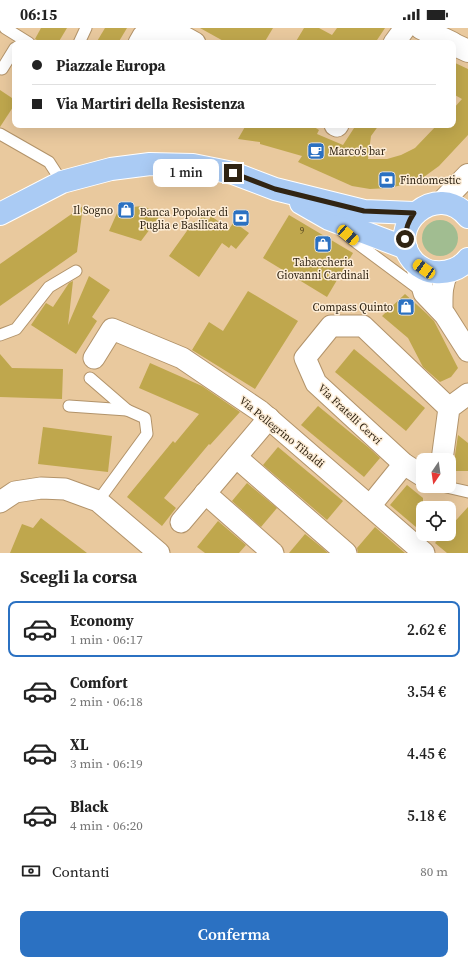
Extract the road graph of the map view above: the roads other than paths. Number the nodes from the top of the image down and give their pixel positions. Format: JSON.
{"nodes":[{"id":1,"x":5,"y":28,"type":"edge"},
{"id":2,"x":86,"y":28,"type":"edge"},
{"id":3,"x":405,"y":28,"type":"edge"},
{"id":4,"x":421,"y":28,"type":"edge"},
{"id":5,"x":185,"y":35,"type":"edge"},
{"id":6,"x":22,"y":40,"type":"edge"},
{"id":7,"x":80,"y":40,"type":"edge"},
{"id":8,"x":141,"y":40,"type":"edge"},
{"id":9,"x":396,"y":40,"type":"edge"},
{"id":10,"x":446,"y":40,"type":"edge"},
{"id":11,"x":456,"y":45,"type":"edge"},
{"id":12,"x":468,"y":51,"type":"edge"},
{"id":13,"x":12,"y":53,"type":"edge"},
{"id":14,"x":2,"y":69,"type":"dead end"},
{"id":15,"x":0,"y":134,"type":"edge"},
{"id":16,"x":468,"y":175,"type":"edge"},
{"id":17,"x":62,"y":182,"type":"junction"},
{"id":18,"x":275,"y":189,"type":"junction"},
{"id":19,"x":441,"y":202,"type":"junction"},
{"id":20,"x":414,"y":213,"type":"junction"},
{"id":21,"x":0,"y":214,"type":"edge"},
{"id":22,"x":468,"y":217,"type":"edge"},
{"id":23,"x":329,"y":219,"type":"junction"},
{"id":24,"x":362,"y":221,"type":"junction"},
{"id":25,"x":411,"y":256,"type":"junction"},
{"id":26,"x":468,"y":260,"type":"edge"},
{"id":27,"x":76,"y":271,"type":"dead end"},
{"id":28,"x":448,"y":272,"type":"junction"},
{"id":29,"x":424,"y":293,"type":"junction"},
{"id":30,"x":444,"y":313,"type":"junction"},
{"id":31,"x":0,"y":335,"type":"edge"},
{"id":32,"x":468,"y":351,"type":"edge"},
{"id":33,"x":92,"y":368,"type":"joint"},
{"id":34,"x":468,"y":394,"type":"edge"},
{"id":35,"x":69,"y":406,"type":"dead end"},
{"id":36,"x":449,"y":408,"type":"junction"},
{"id":37,"x":127,"y":410,"type":"junction"},
{"id":38,"x":269,"y":418,"type":"junction"},
{"id":39,"x":443,"y":453,"type":"edge"},
{"id":40,"x":236,"y":457,"type":"junction"},
{"id":41,"x":404,"y":464,"type":"junction"},
{"id":42,"x":416,"y":472,"type":"edge"},
{"id":43,"x":456,"y":489,"type":"edge"},
{"id":44,"x":468,"y":492,"type":"edge"},
{"id":45,"x":205,"y":493,"type":"junction"},
{"id":46,"x":98,"y":501,"type":"junction"},
{"id":47,"x":0,"y":502,"type":"edge"},
{"id":48,"x":370,"y":506,"type":"junction"},
{"id":49,"x":181,"y":522,"type":"dead end"},
{"id":50,"x":159,"y":553,"type":"edge"},
{"id":51,"x":274,"y":553,"type":"edge"},
{"id":52,"x":346,"y":553,"type":"edge"},
{"id":53,"x":424,"y":553,"type":"edge"}],
"edges":[{"from":1,"to":6,"type":"lane"},
{"from":2,"to":7,"type":"lane"},
{"from":3,"to":9,"type":"street"},
{"from":4,"to":10,"type":"street"},
{"from":5,"to":8,"type":"street"},
{"from":11,"to":12,"type":"street"},
{"from":13,"to":14,"type":"lane"},
{"from":15,"to":17,"type":"lane"},
{"from":16,"to":19,"type":"street"},
{"from":17,"to":18,"type":"main road"},
{"from":17,"to":21,"type":"main road"},
{"from":18,"to":23,"type":"main road"},
{"from":18,"to":24,"type":"main road"},
{"from":19,"to":20,"type":"main road"},
{"from":19,"to":22,"type":"main road"},
{"from":20,"to":24,"type":"main road"},
{"from":20,"to":25,"type":"main road"},
{"from":23,"to":24,"type":"main road"},
{"from":23,"to":29,"type":"lane"},
{"from":24,"to":25,"type":"main road"},
{"from":25,"to":28,"type":"main road"},
{"from":25,"to":29,"type":"street"},
{"from":26,"to":28,"type":"main road"},
{"from":27,"to":31,"type":"lane"},
{"from":28,"to":30,"type":"street"},
{"from":29,"to":30,"type":"street"},
{"from":30,"to":32,"type":"street"},
{"from":33,"to":37,"type":"lane"},
{"from":33,"to":38,"type":"street","name":"Via Pellegrino Tibaldi"},
{"from":34,"to":36,"type":"street"},
{"from":35,"to":37,"type":"lane"},
{"from":36,"to":39,"type":"street"},
{"from":36,"to":41,"type":"street","name":"Via Fratelli Cervi"},
{"from":37,"to":46,"type":"lane"},
{"from":38,"to":40,"type":"street"},
{"from":38,"to":48,"type":"street","name":"Via Pellegrino Tibaldi"},
{"from":40,"to":45,"type":"street"},
{"from":40,"to":52,"type":"street"},
{"from":41,"to":42,"type":"street","name":"Via Fratelli Cervi"},
{"from":41,"to":48,"type":"street"},
{"from":43,"to":44,"type":"lane"},
{"from":45,"to":49,"type":"street"},
{"from":45,"to":51,"type":"street"},
{"from":46,"to":47,"type":"street"},
{"from":46,"to":50,"type":"street"},
{"from":48,"to":53,"type":"street","name":"Via Pellegrino Tibaldi"}]}
